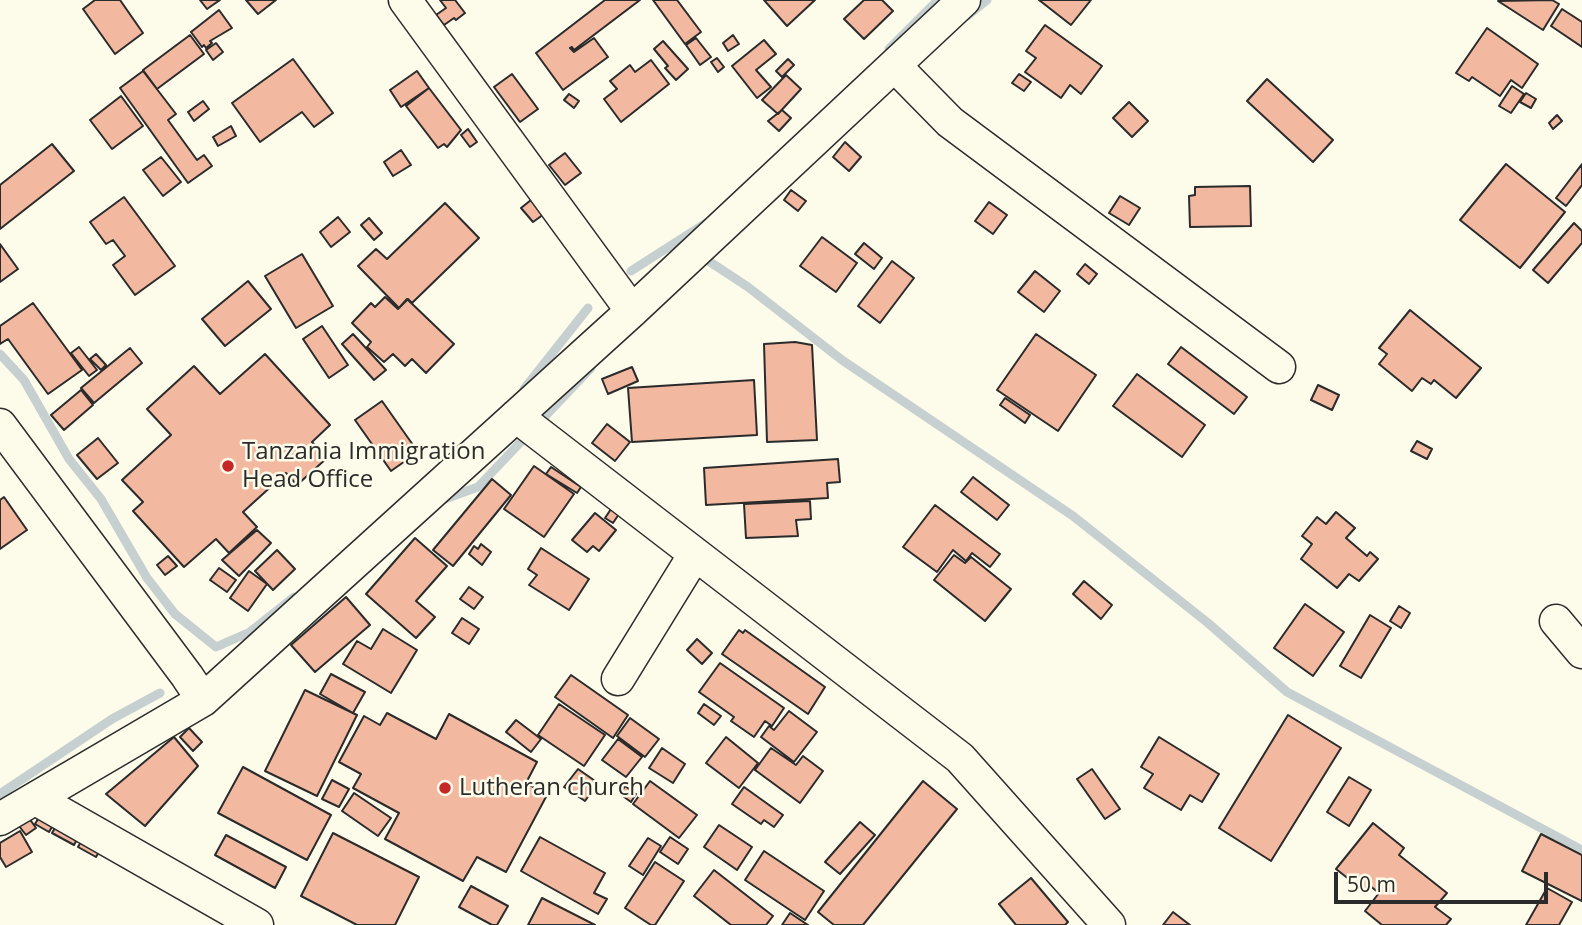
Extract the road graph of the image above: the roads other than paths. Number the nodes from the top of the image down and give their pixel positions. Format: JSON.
{"nodes":[{"id":1,"x":405,"y":0,"type":"edge"},
{"id":2,"x":964,"y":0,"type":"edge"},
{"id":3,"x":895,"y":66,"type":"junction"},
{"id":4,"x":632,"y":311,"type":"junction"},
{"id":5,"x":1279,"y":367,"type":"dead end"},
{"id":6,"x":516,"y":416,"type":"junction"},
{"id":7,"x":0,"y":425,"type":"edge"},
{"id":8,"x":695,"y":554,"type":"junction"},
{"id":9,"x":1556,"y":621,"type":"dead end"},
{"id":10,"x":1582,"y":652,"type":"edge"},
{"id":11,"x":618,"y":678,"type":"dead end"},
{"id":12,"x":203,"y":700,"type":"junction"},
{"id":13,"x":36,"y":799,"type":"junction"},
{"id":14,"x":0,"y":819,"type":"edge"},
{"id":15,"x":257,"y":925,"type":"edge"},
{"id":16,"x":1109,"y":925,"type":"edge"}],
"edges":[{"from":1,"to":4,"type":"street"},
{"from":2,"to":3,"type":"street"},
{"from":3,"to":4,"type":"street"},
{"from":3,"to":5,"type":"street"},
{"from":4,"to":6,"type":"street"},
{"from":6,"to":8,"type":"street"},
{"from":6,"to":12,"type":"street"},
{"from":7,"to":12,"type":"street"},
{"from":8,"to":11,"type":"street"},
{"from":8,"to":16,"type":"street"},
{"from":9,"to":10,"type":"street"},
{"from":12,"to":13,"type":"street"},
{"from":13,"to":14,"type":"street"},
{"from":13,"to":15,"type":"street"}]}
